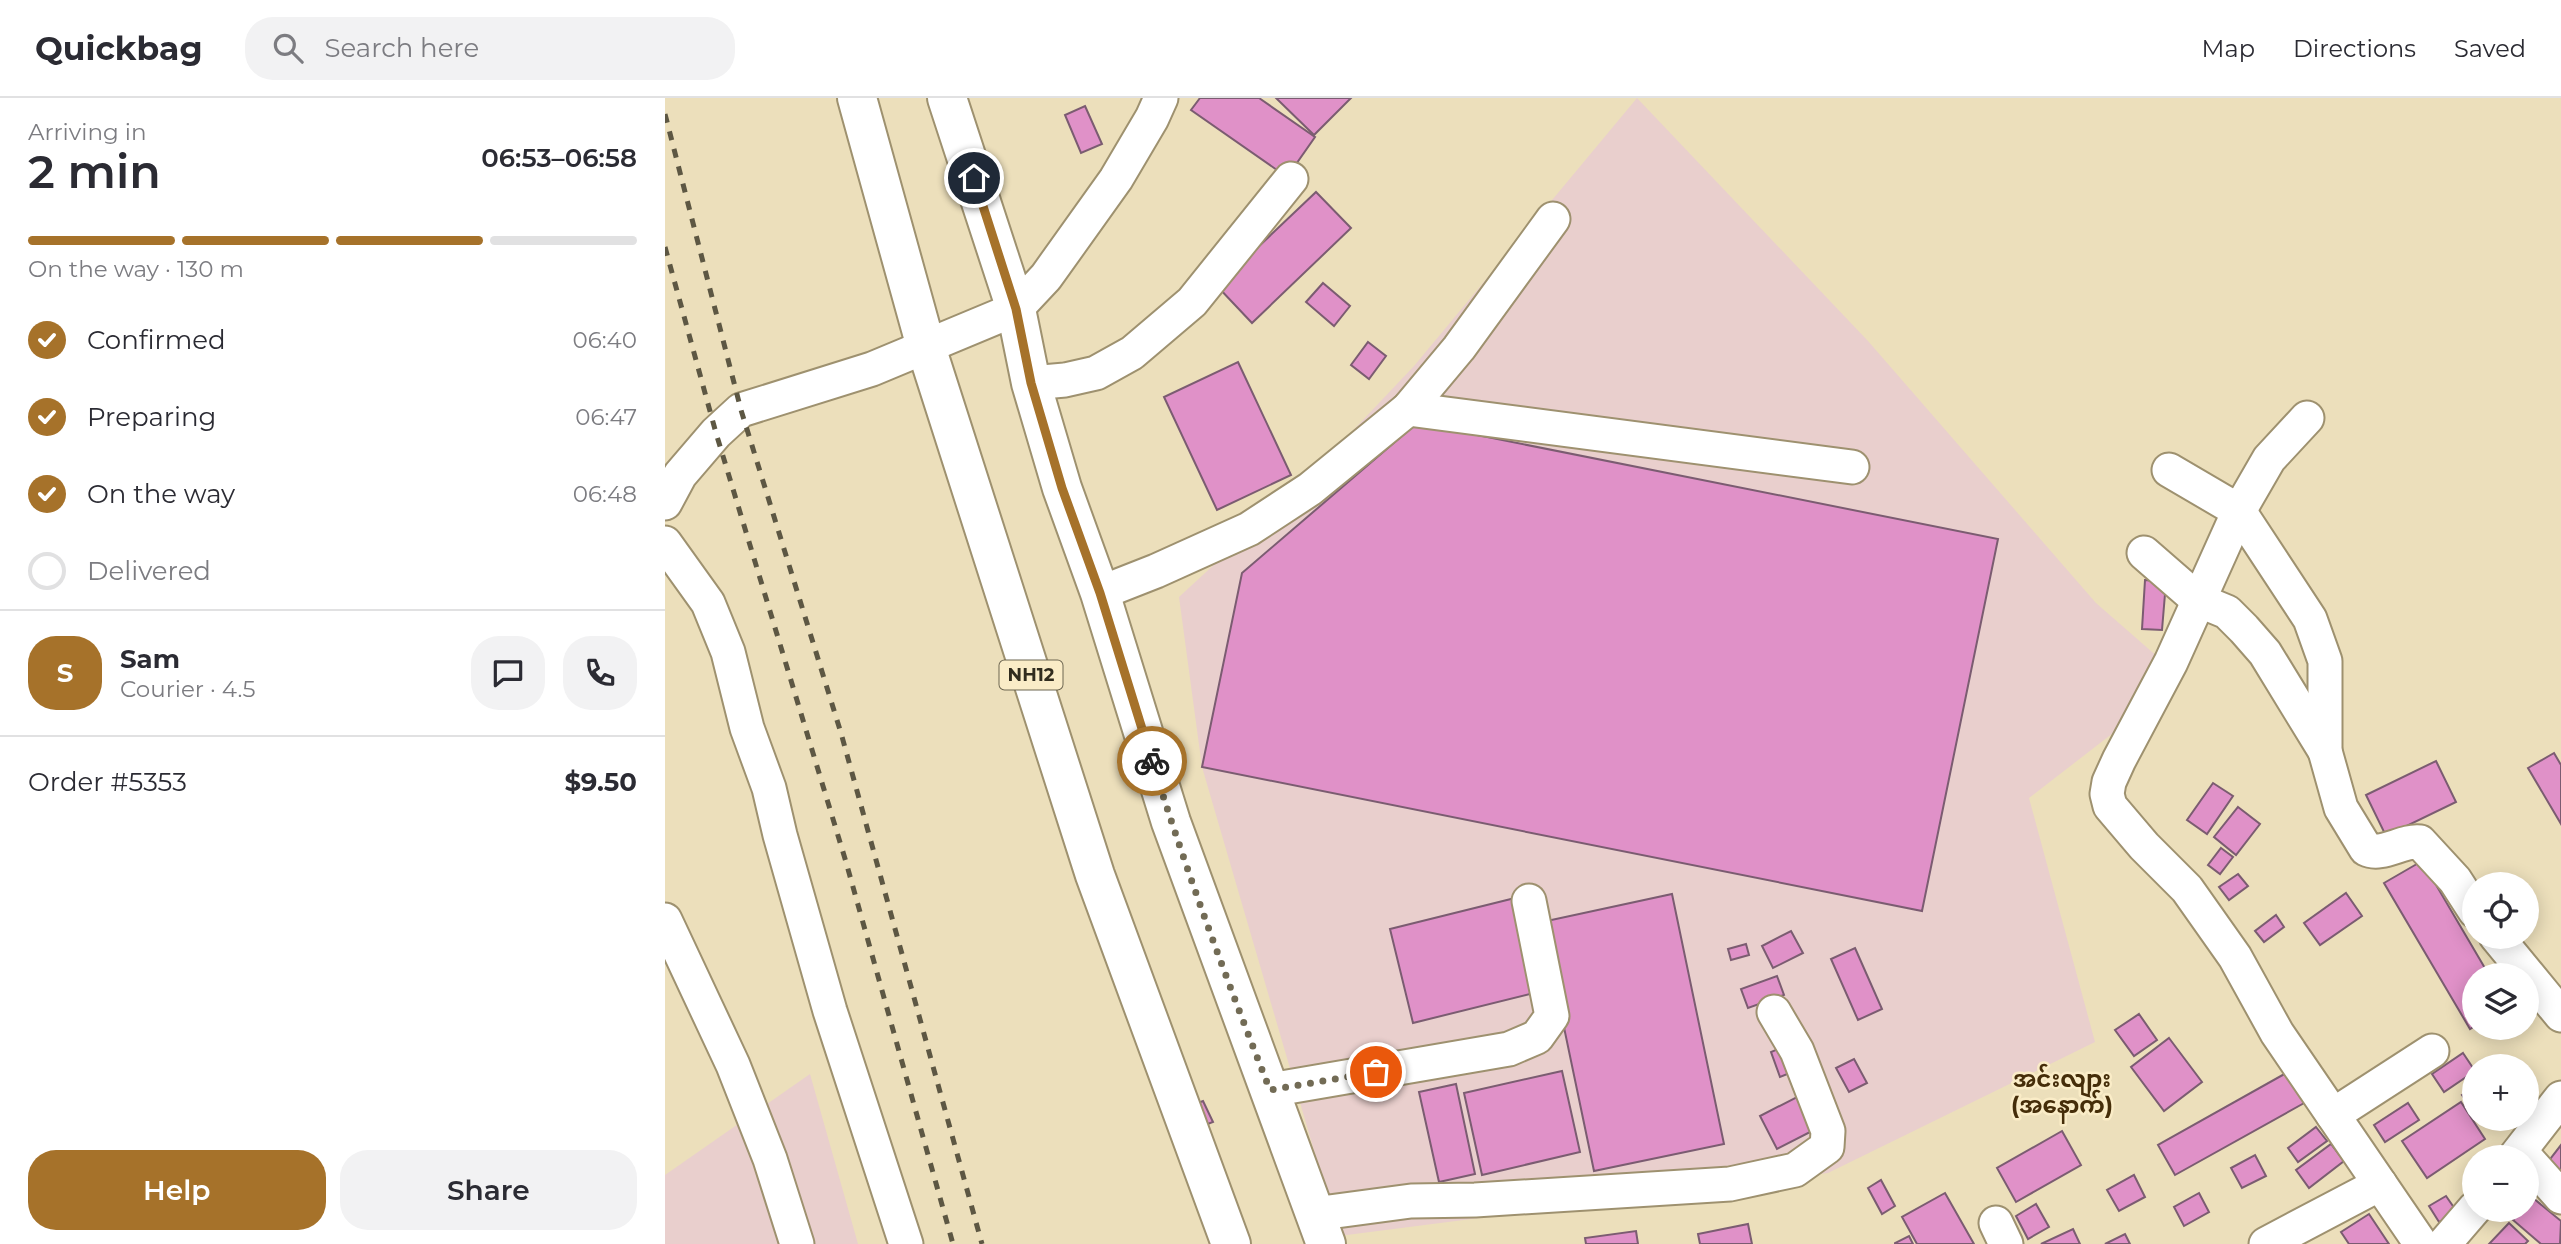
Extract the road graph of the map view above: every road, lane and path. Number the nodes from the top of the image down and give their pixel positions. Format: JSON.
{"nodes":[{"id":1,"x":856,"y":98,"type":"edge"},
{"id":2,"x":947,"y":98,"type":"edge"},
{"id":3,"x":1161,"y":98,"type":"edge"},
{"id":4,"x":1291,"y":179,"type":"dead end"},
{"id":5,"x":1553,"y":219,"type":"dead end"},
{"id":6,"x":1016,"y":309,"type":"junction"},
{"id":7,"x":926,"y":347,"type":"junction"},
{"id":8,"x":1031,"y":383,"type":"junction"},
{"id":9,"x":1408,"y":409,"type":"junction"},
{"id":10,"x":2307,"y":418,"type":"dead end"},
{"id":11,"x":1852,"y":467,"type":"dead end"},
{"id":12,"x":673,"y":470,"type":"edge"},
{"id":13,"x":2169,"y":470,"type":"dead end"},
{"id":14,"x":665,"y":503,"type":"edge"},
{"id":15,"x":2239,"y":511,"type":"junction"},
{"id":16,"x":665,"y":543,"type":"edge"},
{"id":17,"x":2144,"y":554,"type":"dead end"},
{"id":18,"x":1100,"y":593,"type":"junction"},
{"id":19,"x":2198,"y":600,"type":"junction"},
{"id":20,"x":2325,"y":751,"type":"junction"},
{"id":21,"x":2462,"y":891,"type":"edge"},
{"id":22,"x":1529,"y":901,"type":"dead end"},
{"id":23,"x":665,"y":920,"type":"edge"},
{"id":24,"x":2507,"y":949,"type":"edge"},
{"id":25,"x":1774,"y":1012,"type":"dead end"},
{"id":26,"x":2561,"y":1015,"type":"edge"},
{"id":27,"x":2433,"y":1051,"type":"dead end"},
{"id":28,"x":1270,"y":1090,"type":"junction"},
{"id":29,"x":2561,"y":1098,"type":"edge"},
{"id":30,"x":2333,"y":1115,"type":"junction"},
{"id":31,"x":2529,"y":1145,"type":"edge"},
{"id":32,"x":2539,"y":1174,"type":"edge"},
{"id":33,"x":2380,"y":1184,"type":"junction"},
{"id":34,"x":2561,"y":1197,"type":"edge"},
{"id":35,"x":2463,"y":1222,"type":"edge"},
{"id":36,"x":1320,"y":1229,"type":"edge"},
{"id":37,"x":797,"y":1244,"type":"edge"},
{"id":38,"x":906,"y":1244,"type":"edge"},
{"id":39,"x":1231,"y":1244,"type":"edge"},
{"id":40,"x":2266,"y":1244,"type":"edge"},
{"id":41,"x":2421,"y":1244,"type":"edge"},
{"id":42,"x":2444,"y":1244,"type":"edge"}],
"edges":[{"from":1,"to":7,"type":"highway","number":"NH12"},
{"from":2,"to":6,"type":"highway"},
{"from":3,"to":6,"type":"street"},
{"from":4,"to":8,"type":"street"},
{"from":5,"to":9,"type":"street"},
{"from":6,"to":7,"type":"street"},
{"from":6,"to":8,"type":"highway"},
{"from":7,"to":12,"type":"street"},
{"from":7,"to":39,"type":"highway","number":"NH12"},
{"from":8,"to":18,"type":"highway"},
{"from":9,"to":11,"type":"street"},
{"from":9,"to":18,"type":"street"},
{"from":10,"to":15,"type":"street"},
{"from":12,"to":14,"type":"street"},
{"from":13,"to":15,"type":"street"},
{"from":15,"to":19,"type":"street"},
{"from":15,"to":20,"type":"street"},
{"from":16,"to":38,"type":"street"},
{"from":17,"to":19,"type":"street"},
{"from":18,"to":28,"type":"highway"},
{"from":19,"to":20,"type":"street"},
{"from":19,"to":30,"type":"street"},
{"from":20,"to":21,"type":"street"},
{"from":22,"to":28,"type":"street"},
{"from":23,"to":37,"type":"street"},
{"from":24,"to":26,"type":"street"},
{"from":25,"to":36,"type":"street"},
{"from":27,"to":30,"type":"street"},
{"from":28,"to":36,"type":"highway"},
{"from":29,"to":31,"type":"street"},
{"from":30,"to":33,"type":"street"},
{"from":32,"to":34,"type":"street"},
{"from":33,"to":40,"type":"street"},
{"from":33,"to":41,"type":"street"},
{"from":35,"to":42,"type":"street"}]}
